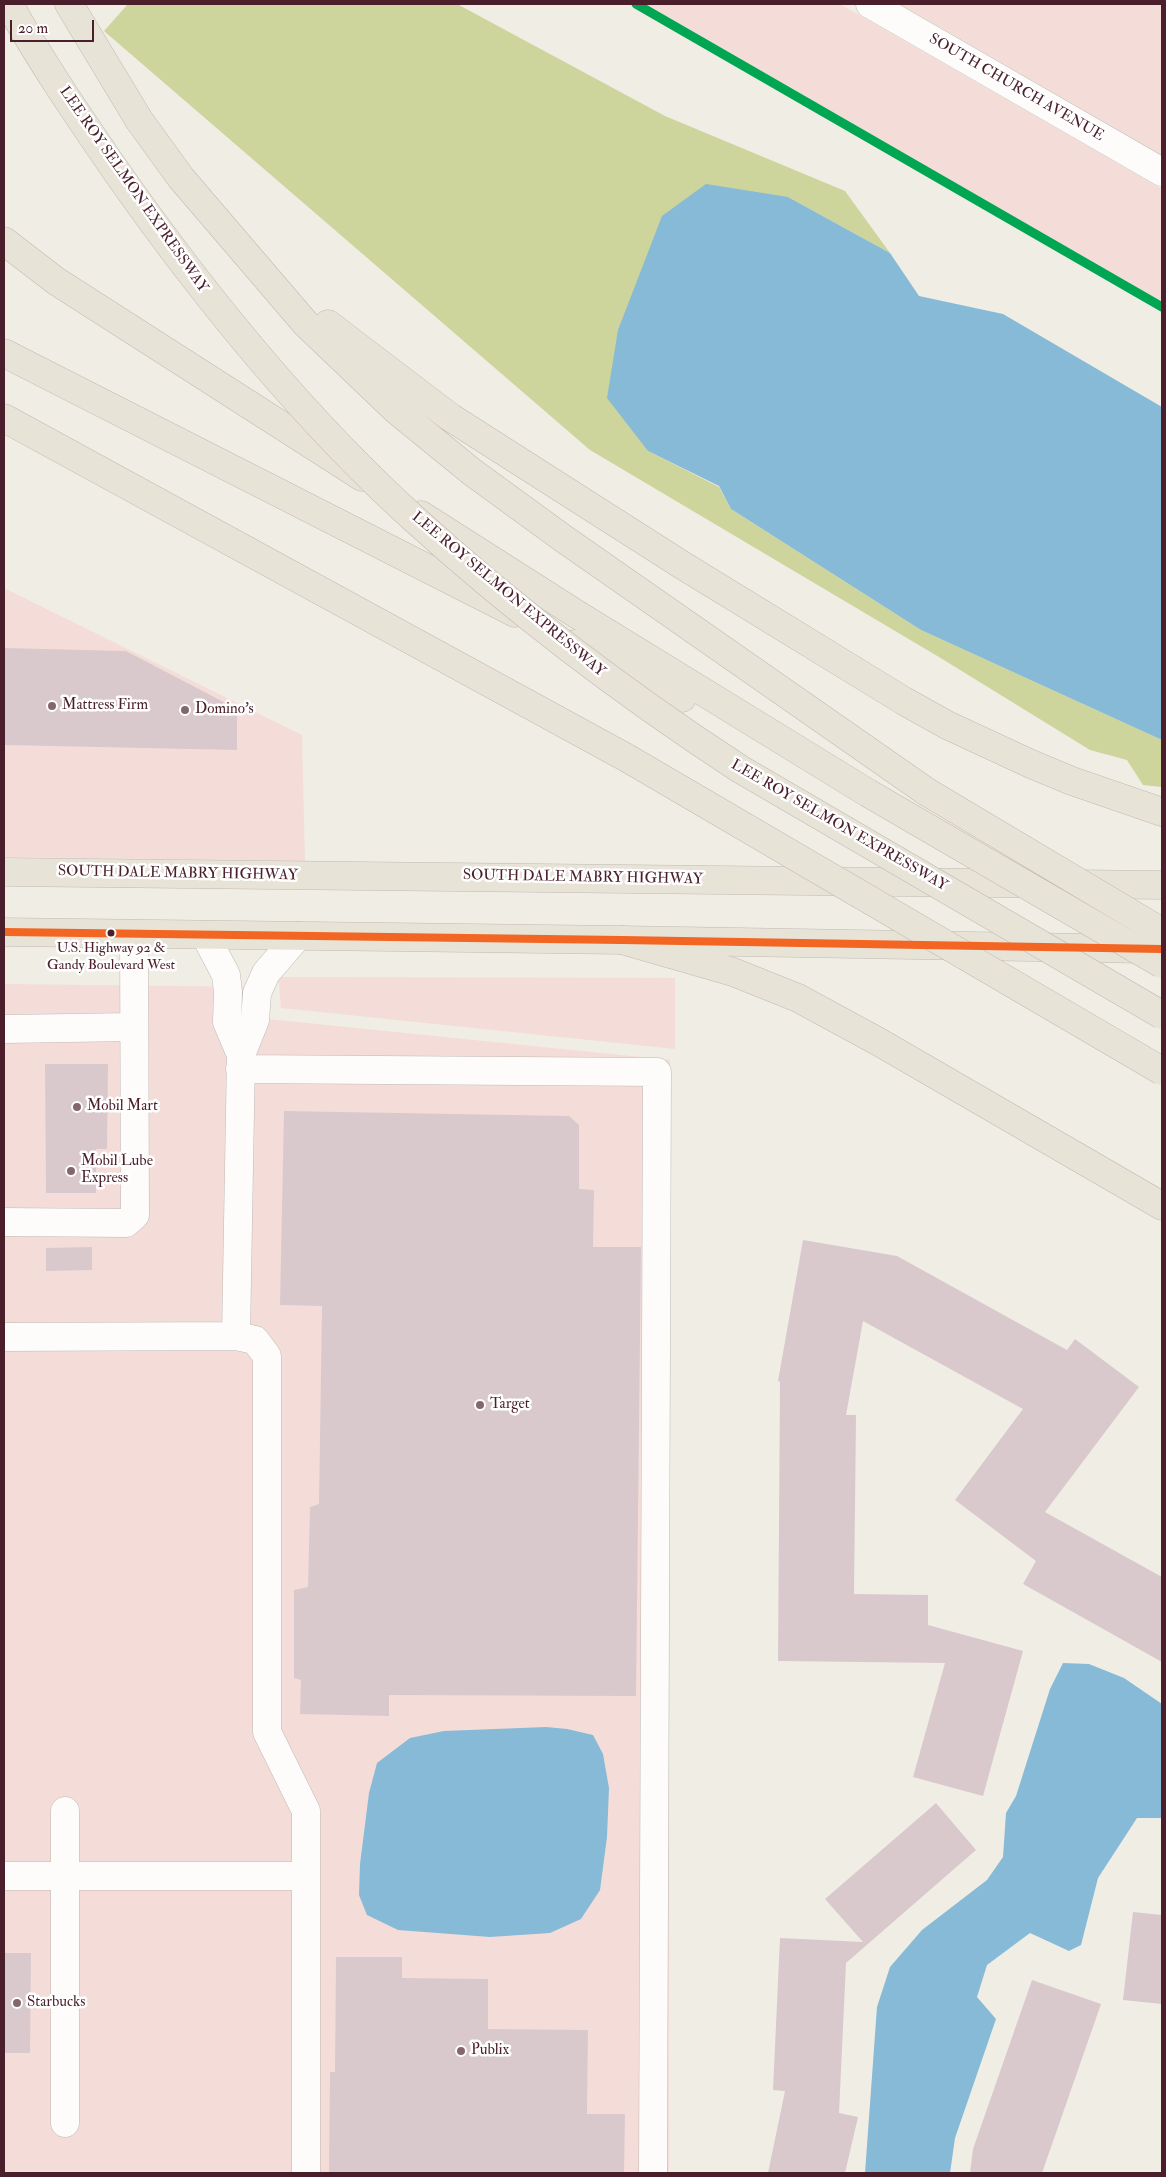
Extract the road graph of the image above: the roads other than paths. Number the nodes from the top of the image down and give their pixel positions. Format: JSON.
{"nodes":[{"id":1,"x":9,"y":4,"type":"edge"},
{"id":2,"x":70,"y":4,"type":"edge"},
{"id":3,"x":870,"y":4,"type":"edge"},
{"id":4,"x":1162,"y":172,"type":"edge"},
{"id":5,"x":4,"y":241,"type":"edge"},
{"id":6,"x":266,"y":278,"type":"junction"},
{"id":7,"x":4,"y":353,"type":"edge"},
{"id":8,"x":4,"y":418,"type":"edge"},
{"id":9,"x":868,"y":792,"type":"junction"},
{"id":10,"x":1162,"y":812,"type":"edge"},
{"id":11,"x":4,"y":872,"type":"edge"},
{"id":12,"x":1162,"y":885,"type":"edge"},
{"id":13,"x":4,"y":932,"type":"edge"},
{"id":14,"x":1162,"y":932,"type":"edge"},
{"id":15,"x":134,"y":934,"type":"junction"},
{"id":16,"x":205,"y":935,"type":"junction"},
{"id":17,"x":298,"y":936,"type":"junction"},
{"id":18,"x":622,"y":940,"type":"junction"},
{"id":19,"x":1162,"y":949,"type":"edge"},
{"id":20,"x":1162,"y":964,"type":"edge"},
{"id":21,"x":1162,"y":1015,"type":"edge"},
{"id":22,"x":133,"y":1027,"type":"junction"},
{"id":23,"x":4,"y":1029,"type":"edge"},
{"id":24,"x":241,"y":1062,"type":"junction"},
{"id":25,"x":1162,"y":1071,"type":"edge"},
{"id":26,"x":1162,"y":1206,"type":"edge"},
{"id":27,"x":4,"y":1222,"type":"edge"},
{"id":28,"x":236,"y":1336,"type":"junction"},
{"id":29,"x":4,"y":1337,"type":"edge"},
{"id":30,"x":65,"y":1811,"type":"dead end"},
{"id":31,"x":4,"y":1876,"type":"edge"},
{"id":32,"x":65,"y":1876,"type":"junction"},
{"id":33,"x":306,"y":1876,"type":"junction"},
{"id":34,"x":65,"y":2123,"type":"dead end"},
{"id":35,"x":306,"y":2173,"type":"edge"},
{"id":36,"x":653,"y":2173,"type":"edge"}],
"edges":[{"from":1,"to":21,"type":"main road","name":"LEE ROY SELMON EXPRESSWAY","bridge":true},
{"from":2,"to":6,"type":"main road"},
{"from":3,"to":4,"type":"street","name":"SOUTH CHURCH AVENUE"},
{"from":5,"to":9,"type":"main road"},
{"from":6,"to":10,"type":"main road"},
{"from":6,"to":14,"type":"main road","bridge":true},
{"from":7,"to":9,"type":"main road"},
{"from":8,"to":25,"type":"main road","bridge":true},
{"from":9,"to":20,"type":"main road","bridge":true},
{"from":11,"to":12,"type":"main road","name":"SOUTH DALE MABRY HIGHWAY"},
{"from":13,"to":15,"type":"main road"},
{"from":15,"to":16,"type":"main road"},
{"from":15,"to":22,"type":"street"},
{"from":16,"to":17,"type":"main road"},
{"from":16,"to":24,"type":"street"},
{"from":17,"to":18,"type":"main road"},
{"from":17,"to":24,"type":"street"},
{"from":18,"to":19,"type":"main road"},
{"from":18,"to":26,"type":"main road"},
{"from":22,"to":23,"type":"street"},
{"from":22,"to":27,"type":"street"},
{"from":24,"to":28,"type":"street"},
{"from":24,"to":36,"type":"street"},
{"from":28,"to":29,"type":"street"},
{"from":28,"to":33,"type":"street"},
{"from":30,"to":32,"type":"street"},
{"from":31,"to":32,"type":"street"},
{"from":32,"to":33,"type":"street"},
{"from":32,"to":34,"type":"street"},
{"from":33,"to":35,"type":"street"}]}
